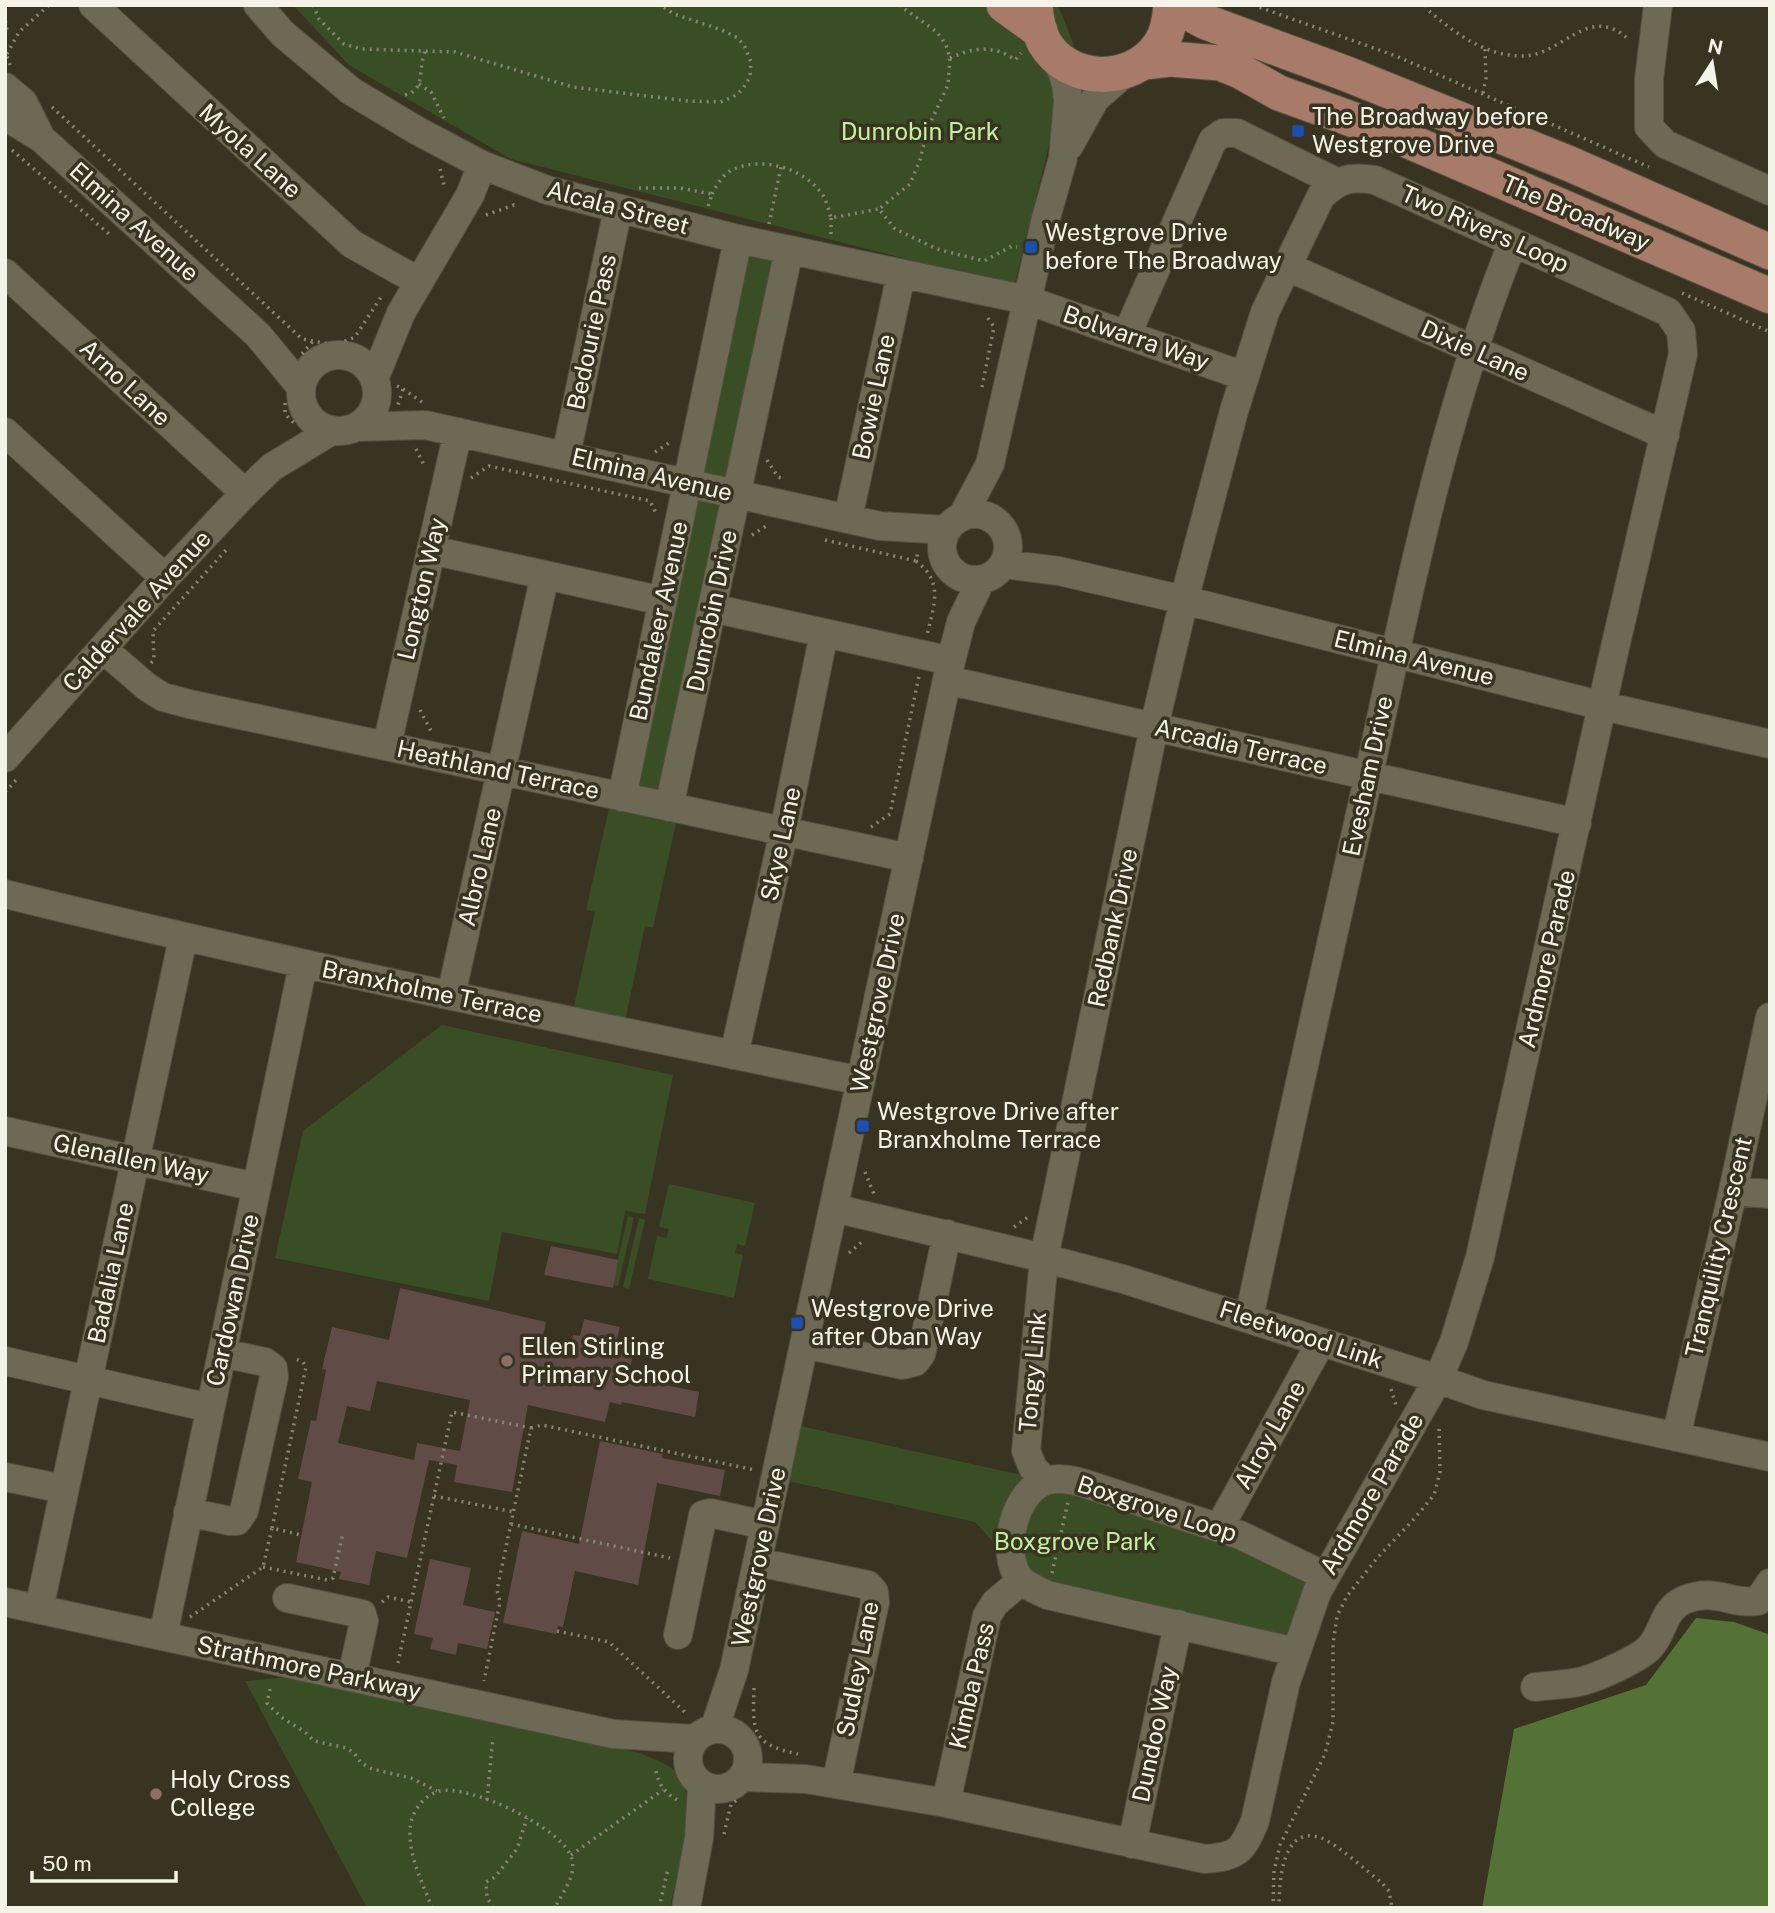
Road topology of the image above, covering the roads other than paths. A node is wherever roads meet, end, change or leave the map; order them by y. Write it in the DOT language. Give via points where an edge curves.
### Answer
graph roads {
  1 [pos="93,5"];
  2 [pos="258,5"];
  3 [pos="1003,5"];
  4 [pos="1171,5"];
  5 [pos="1184,5"];
  6 [pos="1654,6"];
  7 [pos="1035,33"];
  8 [pos="1136,66"];
  9 [pos="8,78"];
  10 [pos="5,116"];
  11 [pos="41,138"];
  12 [pos="1063,158"];
  13 [pos="482,165"];
  14 [pos="1336,182"];
  15 [pos="1770,191"];
  16 [pos="618,209"];
  17 [pos="738,239"];
  18 [pos="1513,242"];
  19 [pos="789,250"];
  20 [pos="1770,252"];
  21 [pos="1286,266"];
  22 [pos="5,273"];
  23 [pos="408,275"];
  24 [pos="901,275"];
  25 [pos="1770,296"];
  26 [pos="1027,300"];
  27 [pos="401,313"];
  28 [pos="1127,334"];
  29 [pos="258,335"];
  30 [pos="1474,351"];
  31 [pos="352,358"];
  32 [pos="320,360"];
  33 [pos="1244,376"];
  34 [pos="375,387"];
  35 [pos="312,416"];
  36 [pos="425,425"];
  37 [pos="5,432"];
  38 [pos="458,432"];
  39 [pos="1665,435"];
  40 [pos="566,455"];
  41 [pos="990,464"];
  42 [pos="688,483"];
  43 [pos="245,492"];
  44 [pos="737,494"];
  45 [pos="848,519"];
  46 [pos="994,520"];
  47 [pos="955,524"];
  48 [pos="880,526"];
  49 [pos="431,550"];
  50 [pos="1006,554"];
  51 [pos="960,570"];
  52 [pos="545,575"];
  53 [pos="165,578"];
  54 [pos="1184,600"];
  55 [pos="663,601"];
  56 [pos="712,608"];
  57 [pos="824,632"];
  58 [pos="103,649"];
  59 [pos="1395,652"];
  60 [pos="949,670"];
  61 [pos="1603,706"];
  62 [pos="1154,727"];
  63 [pos="1770,744"];
  64 [pos="387,746"];
  65 [pos="5,758"];
  66 [pos="501,771"];
  67 [pos="1368,775"];
  68 [pos="622,797"];
  69 [pos="669,807"];
  70 [pos="1577,823"];
  71 [pos="784,831"];
  72 [pos="909,858"];
  73 [pos="5,894"];
  74 [pos="183,938"];
  75 [pos="303,965"];
  76 [pos="451,995"];
  77 [pos="1770,1017"];
  78 [pos="734,1055"];
  79 [pos="1765,1062"];
  80 [pos="861,1081"];
  81 [pos="5,1131"];
  82 [pos="135,1161"];
  83 [pos="256,1187"];
  84 [pos="1733,1191"];
  85 [pos="1770,1194"];
  86 [pos="834,1209"];
  87 [pos="947,1234"];
  88 [pos="1044,1258"];
  89 [pos="1249,1318"];
  90 [pos="1321,1342"];
  91 [pos="804,1344"];
  92 [pos="222,1353"];
  93 [pos="5,1361"];
  94 [pos="1438,1379"];
  95 [pos="88,1380"];
  96 [pos="210,1408"];
  97 [pos="1676,1437"];
  98 [pos="1770,1458"];
  99 [pos="5,1477"];
  100 [pos="1045,1481"];
  101 [pos="64,1489"];
  102 [pos="188,1512"];
  103 [pos="765,1525"];
  104 [pos="1220,1528"];
  105 [pos="757,1562"];
  106 [pos="1325,1576"];
  107 [pos="1021,1581"];
  108 [pos="1770,1583"];
  109 [pos="287,1598"];
  110 [pos="5,1602"];
  111 [pos="38,1609"];
  112 [pos="1178,1623"];
  113 [pos="678,1635"];
  114 [pos="163,1636"];
  115 [pos="1296,1652"];
  116 [pos="352,1677"];
  117 [pos="1535,1687"];
  118 [pos="724,1763"];
  119 [pos="836,1784"];
  120 [pos="946,1803"];
  121 [pos="1132,1844"];
  122 [pos="686,1908"];
  1 -- 23 [label="street, Myola Lane" via="352,244"];
  2 -- 13 [label="street, Alcala Street" via="282,33 351,91"];
  3 -- 7 [label="main road"];
  4 -- 8 [label="main road" via="1169,26 1159,46"];
  5 -- 20 [label="main road, The Broadway" via="1206,23 1570,164"];
  6 -- 15 [label="street" via="1649,127 1665,145"];
  7 -- 8 [label="main road, The Broadway" via="1059,60 1079,71 1101,75"];
  7 -- 12 [label="street" via="1062,71 1066,85"];
  8 -- 12 [label="street" via="1095,99"];
  8 -- 25 [label="main road, The Broadway" via="1175,59 1220,63 1279,93 1390,133"];
  9 -- 11 [label="street, Elmina Avenue"];
  10 -- 11 [label="street, Elmina Avenue"];
  11 -- 29 [label="street, Elmina Avenue"];
  12 -- 26 [label="street"];
  13 -- 16 [label="street, Alcala Street" via="547,190"];
  13 -- 23 [label="street" via="470,195"];
  14 -- 18 [label="street, Two Rivers Loop" via="1357,177 1375,180"];
  14 -- 21 [label="street" via="1321,195"];
  14 -- 28 [label="street" via="1237,133 1223,133 1213,140"];
  16 -- 17 [label="street, Alcala Street"];
  16 -- 40 [label="street, Bedourie Pass"];
  17 -- 19 [label="street, Alcala Street"];
  17 -- 42 [label="street, Bundaleer Avenue"];
  18 -- 30 [label="street, Evesham Drive"];
  18 -- 39 [label="street, Two Rivers Loop" via="1668,312 1681,331 1684,354"];
  19 -- 24 [label="street, Alcala Street"];
  19 -- 44 [label="street, Dunrobin Drive"];
  21 -- 30 [label="street, Dixie Lane"];
  21 -- 33 [label="street"];
  22 -- 43 [label="street, Arno Lane"];
  23 -- 27 [label="street"];
  24 -- 26 [label="street, Alcala Street"];
  24 -- 45 [label="street, Bowie Lane"];
  26 -- 28 [label="street, Bolwarra Way"];
  26 -- 41 [label="street"];
  27 -- 31 [label="street"];
  27 -- 34 [label="street"];
  28 -- 33 [label="street, Bolwarra Way"];
  29 -- 32 [label="street, Elmina Avenue"];
  29 -- 35 [label="street, Elmina Avenue"];
  30 -- 39 [label="street, Dixie Lane"];
  30 -- 59 [label="street, Evesham Drive" via="1429,507"];
  31 -- 32 [label="street"];
  31 -- 34 [label="street" via="362,363"];
  32 -- 35 [label="street" via="305,376"];
  33 -- 54 [label="street"];
  34 -- 35 [label="street" via="370,414"];
  34 -- 36 [label="street, Elmina Avenue"];
  35 -- 36 [label="street, Elmina Avenue"];
  35 -- 43 [label="street, Caldervale Avenue" via="272,467"];
  36 -- 38 [label="street, Elmina Avenue"];
  37 -- 53 [label="street"];
  38 -- 40 [label="street, Elmina Avenue"];
  38 -- 49 [label="street, Longton Way"];
  39 -- 61 [label="street, Two Rivers Loop"];
  40 -- 42 [label="street, Elmina Avenue"];
  41 -- 46 [label="street"];
  41 -- 47 [label="street"];
  42 -- 44 [label="street, Elmina Avenue"];
  42 -- 55 [label="street, Bundaleer Avenue"];
  43 -- 53 [label="street, Caldervale Avenue"];
  44 -- 45 [label="street, Elmina Avenue"];
  44 -- 56 [label="street, Dunrobin Drive"];
  45 -- 48 [label="street, Elmina Avenue"];
  46 -- 47 [label="street" via="973,514"];
  46 -- 50 [label="street" via="1006,535"];
  47 -- 48 [label="street, Elmina Avenue"];
  47 -- 51 [label="street" via="943,540"];
  48 -- 51 [label="street, Elmina Avenue"];
  49 -- 52 [label="street"];
  49 -- 64 [label="street, Longton Way"];
  50 -- 51 [label="street" via="998,571"];
  50 -- 54 [label="street, Elmina Avenue"];
  51 -- 60 [label="street, Westgrove Drive" via="961,622"];
  52 -- 55 [label="street"];
  52 -- 66 [label="street, Albro Lane"];
  53 -- 58 [label="street, Caldervale Avenue"];
  54 -- 59 [label="street, Elmina Avenue"];
  54 -- 62 [label="street, Redbank Drive"];
  55 -- 68 [label="street, Bundaleer Avenue"];
  56 -- 57 [label="street"];
  56 -- 69 [label="street, Dunrobin Drive"];
  57 -- 60 [label="street" via="923,654"];
  57 -- 71 [label="street, Skye Lane"];
  58 -- 64 [label="street, Heathland Terrace" via="163,697"];
  58 -- 65 [label="street, Caldervale Avenue"];
  59 -- 61 [label="street, Elmina Avenue"];
  59 -- 67 [label="street, Evesham Drive"];
  60 -- 62 [label="street, Arcadia Terrace"];
  60 -- 72 [label="street, Westgrove Drive"];
  61 -- 63 [label="street, Elmina Avenue"];
  61 -- 70 [label="street, Ardmore Parade"];
  62 -- 67 [label="street, Arcadia Terrace"];
  62 -- 88 [label="street, Redbank Drive"];
  64 -- 66 [label="street, Heathland Terrace"];
  66 -- 68 [label="street, Heathland Terrace"];
  66 -- 76 [label="street, Albro Lane"];
  67 -- 70 [label="street, Arcadia Terrace"];
  67 -- 89 [label="street, Evesham Drive"];
  68 -- 69 [label="street, Heathland Terrace"];
  69 -- 71 [label="street, Heathland Terrace"];
  70 -- 94 [label="street, Ardmore Parade" via="1480,1256"];
  71 -- 72 [label="street, Heathland Terrace"];
  71 -- 78 [label="street, Skye Lane"];
  72 -- 80 [label="street, Westgrove Drive"];
  73 -- 74 [label="street, Branxholme Terrace"];
  74 -- 75 [label="street, Branxholme Terrace"];
  74 -- 82 [label="street, Badalia Lane"];
  75 -- 76 [label="street, Branxholme Terrace"];
  75 -- 83 [label="street, Cardowan Drive"];
  76 -- 78 [label="street, Branxholme Terrace"];
  77 -- 79 [label="street, Tranquility Crescent"];
  78 -- 80 [label="street, Branxholme Terrace"];
  79 -- 84 [label="street, Tranquility Crescent"];
  80 -- 86 [label="street, Westgrove Drive"];
  81 -- 82 [label="street, Glenallen Way"];
  82 -- 83 [label="street, Glenallen Way"];
  82 -- 95 [label="street, Badalia Lane"];
  83 -- 92 [label="street, Cardowan Drive"];
  84 -- 85 [label="street"];
  84 -- 97 [label="street, Tranquility Crescent"];
  86 -- 87 [label="street, Fleetwood Link"];
  86 -- 91 [label="street, Westgrove Drive"];
  87 -- 88 [label="street, Fleetwood Link"];
  87 -- 91 [label="street" via="924,1342 915,1362 903,1365"];
  88 -- 89 [label="street, Fleetwood Link"];
  88 -- 100 [label="street, Tongy Link" via="1026,1451"];
  89 -- 90 [label="street, Fleetwood Link"];
  90 -- 94 [label="street, Fleetwood Link"];
  90 -- 104 [label="street, Alroy Lane"];
  91 -- 103 [label="street, Westgrove Drive"];
  92 -- 96 [label="street, Cardowan Drive"];
  92 -- 102 [label="street" via="265,1362 273,1368 274,1377 241,1516 230,1521"];
  93 -- 95 [label="street"];
  94 -- 97 [label="street, Fleetwood Link" via="1483,1395"];
  94 -- 106 [label="street, Ardmore Parade"];
  95 -- 96 [label="street"];
  95 -- 101 [label="street, Badalia Lane"];
  96 -- 102 [label="street, Cardowan Drive"];
  97 -- 98 [label="street, Fleetwood Link"];
  99 -- 101 [label="street"];
  100 -- 104 [label="street, Boxgrove Loop" via="1073,1480"];
  100 -- 107 [label="street, Boxgrove Loop" via="1019,1503 1010,1542 1011,1565"];
  101 -- 111 [label="street, Badalia Lane"];
  102 -- 114 [label="street, Cardowan Drive"];
  103 -- 105 [label="street, Westgrove Drive"];
  103 -- 113 [label="street" via="703,1515"];
  104 -- 106 [label="street, Boxgrove Loop"];
  105 -- 118 [label="street, Westgrove Drive" via="744,1675"];
  105 -- 119 [label="street, Sudley Lane" via="868,1585 874,1592"];
  106 -- 115 [label="street, Ardmore Parade"];
  107 -- 112 [label="street" via="1046,1595"];
  107 -- 120 [label="street, Kimba Pass" via="987,1616"];
  108 -- 117 [label="street" via="1758,1601 1722,1595 1682,1601 1669,1612 1643,1655 1583,1681"];
  109 -- 116 [label="street" via="362,1614"];
  110 -- 111 [label="street, Strathmore Parkway"];
  111 -- 114 [label="street, Strathmore Parkway"];
  112 -- 115 [label="street"];
  112 -- 121 [label="street, Dundoo Way"];
  114 -- 116 [label="street, Strathmore Parkway"];
  115 -- 121 [label="street, Ardmore Parade" via="1246,1842 1229,1857 1205,1859"];
  116 -- 118 [label="street, Strathmore Parkway"];
  118 -- 119 [label="street, Ardmore Parade" via="804,1767"];
  118 -- 122 [label="street, Westgrove Drive" via="711,1841"];
  119 -- 120 [label="street, Ardmore Parade"];
  120 -- 121 [label="street, Ardmore Parade"];
}
